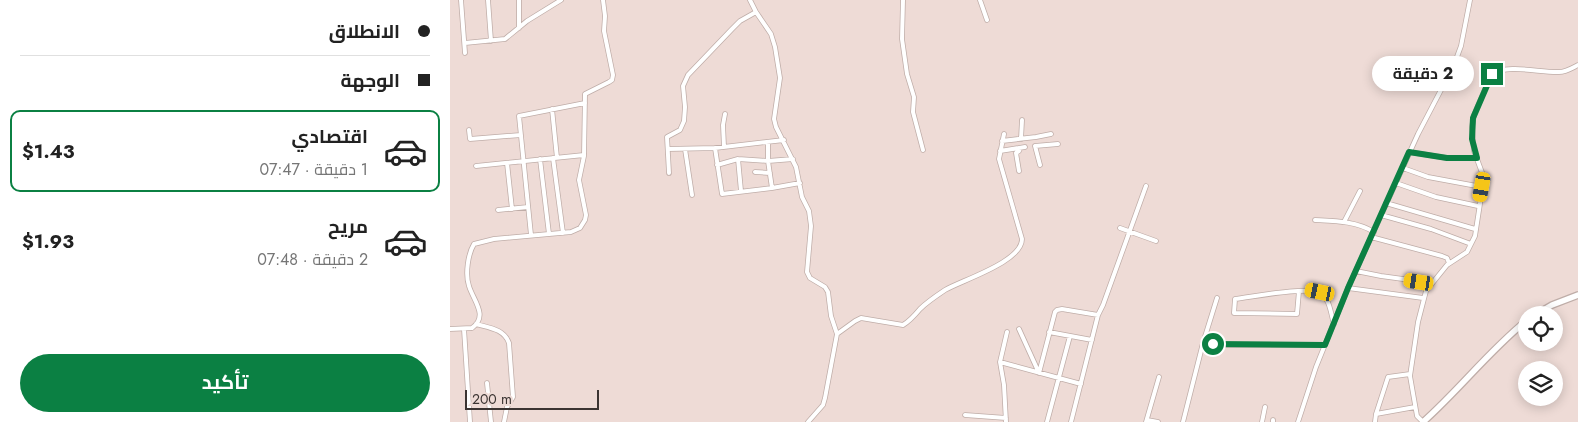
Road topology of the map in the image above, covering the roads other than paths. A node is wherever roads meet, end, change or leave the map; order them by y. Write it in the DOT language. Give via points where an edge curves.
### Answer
graph roads {
  1 [pos="461,0"];
  2 [pos="488,0"];
  3 [pos="519,0"];
  4 [pos="561,0"];
  5 [pos="603,0"];
  6 [pos="750,0"];
  7 [pos="903,0"];
  8 [pos="980,0"];
  9 [pos="1470,0"];
  10 [pos="756,12"];
  11 [pos="987,20"];
  12 [pos="519,28"];
  13 [pos="491,41"];
  14 [pos="465,43"];
  15 [pos="465,53"];
  16 [pos="1578,65"];
  17 [pos="585,103"];
  18 [pos="552,110"];
  19 [pos="726,114"];
  20 [pos="1022,120"];
  21 [pos="469,130"];
  22 [pos="521,134"];
  23 [pos="1004,134"];
  24 [pos="1051,134"];
  25 [pos="1021,139"];
  26 [pos="784,140"];
  27 [pos="1002,141"];
  28 [pos="768,142"];
  29 [pos="1058,144"];
  30 [pos="724,147"];
  31 [pos="1025,147"];
  32 [pos="715,148"];
  33 [pos="1019,148"];
  34 [pos="668,149"];
  35 [pos="685,149"];
  36 [pos="923,150"];
  37 [pos="1000,151"];
  38 [pos="1036,151"];
  39 [pos="1029,152"];
  40 [pos="1409,152"];
  41 [pos="584,155"];
  42 [pos="555,158"];
  43 [pos="1477,158"];
  44 [pos="738,159"];
  45 [pos="793,159"];
  46 [pos="540,160"];
  47 [pos="524,161"];
  48 [pos="768,161"];
  49 [pos="506,163"];
  50 [pos="717,165"];
  51 [pos="1040,165"];
  52 [pos="476,166"];
  53 [pos="1402,168"];
  54 [pos="1019,171"];
  55 [pos="755,172"];
  56 [pos="669,173"];
  57 [pos="770,173"];
  58 [pos="800,183"];
  59 [pos="1396,183"];
  60 [pos="1146,186"];
  61 [pos="1482,187"];
  62 [pos="772,188"];
  63 [pos="741,191"];
  64 [pos="1360,191"];
  65 [pos="692,194"];
  66 [pos="1386,203"];
  67 [pos="1478,206"];
  68 [pos="528,207"];
  69 [pos="512,208"];
  70 [pos="498,210"];
  71 [pos="1381,215"];
  72 [pos="1315,220"];
  73 [pos="1344,222"];
  74 [pos="1120,228"];
  75 [pos="1476,228"];
  76 [pos="1129,232"];
  77 [pos="1374,232"];
  78 [pos="563,233"];
  79 [pos="549,234"];
  80 [pos="532,235"];
  81 [pos="1371,237"];
  82 [pos="1156,241"];
  83 [pos="1471,244"];
  84 [pos="1449,263"];
  85 [pos="1356,271"];
  86 [pos="1432,284"];
  87 [pos="1348,288"];
  88 [pos="1298,291"];
  89 [pos="1578,295"];
  90 [pos="1217,298"];
  91 [pos="1423,298"];
  92 [pos="1550,306"];
  93 [pos="1098,316"];
  94 [pos="476,324"];
  95 [pos="1334,324"];
  96 [pos="1518,328"];
  97 [pos="450,329"];
  98 [pos="464,329"];
  99 [pos="1020,329"];
  100 [pos="1006,332"];
  101 [pos="1049,332"];
  102 [pos="837,334"];
  103 [pos="1070,336"];
  104 [pos="1092,340"];
  105 [pos="1203,343"];
  106 [pos="1325,345"];
  107 [pos="1000,362"];
  108 [pos="1039,373"];
  109 [pos="1410,374"];
  110 [pos="1159,377"];
  111 [pos="1060,378"];
  112 [pos="487,383"];
  113 [pos="1081,384"];
  114 [pos="1265,407"];
  115 [pos="1415,407"];
  116 [pos="1376,414"];
  117 [pos="965,415"];
  118 [pos="1006,420"];
  119 [pos="1146,421"];
  120 [pos="470,422"];
  121 [pos="491,422"];
  122 [pos="504,422"];
  123 [pos="808,422"];
  124 [pos="1047,422"];
  125 [pos="1071,422"];
  126 [pos="1158,422"];
  127 [pos="1183,422"];
  128 [pos="1262,422"];
  129 [pos="1298,422"];
  130 [pos="1375,422"];
  131 [pos="1423,422"];
  1 -- 14 [label="street"];
  2 -- 13 [label="street"];
  3 -- 12 [label="street"];
  4 -- 12 [label="street"];
  5 -- 17 [label="street" via="604,31 613,77 585,94"];
  6 -- 10 [label="street"];
  7 -- 36 [label="street" via="902,39 914,97 913,112"];
  8 -- 11 [label="street"];
  9 -- 40 [label="street" via="1458,54"];
  10 -- 26 [label="street" via="771,34 775,47 780,78 774,119"];
  10 -- 34 [label="street" via="736,25 688,75 684,83 684,120 680,130 667,137"];
  12 -- 13 [label="street" via="505,39"];
  13 -- 14 [label="street"];
  14 -- 15 [label="street"];
  16 -- 43 [label="street" via="1560,72 1515,70 1492,74 1473,118 1472,139"];
  17 -- 18 [label="street"];
  17 -- 41 [label="street"];
  18 -- 22 [label="street" via="519,116"];
  18 -- 42 [label="street"];
  19 -- 30 [label="street"];
  20 -- 25 [label="street"];
  21 -- 22 [label="street" via="470,139"];
  22 -- 47 [label="street"];
  23 -- 27 [label="street"];
  24 -- 25 [label="street"];
  25 -- 27 [label="street"];
  26 -- 28 [label="street"];
  26 -- 45 [label="street"];
  27 -- 37 [label="street"];
  28 -- 30 [label="street"];
  28 -- 48 [label="street"];
  29 -- 38 [label="street" via="1035,146"];
  30 -- 32 [label="street"];
  31 -- 33 [label="street"];
  32 -- 35 [label="street"];
  32 -- 50 [label="street"];
  33 -- 37 [label="street"];
  33 -- 54 [label="street" via="1016,153"];
  34 -- 35 [label="street"];
  34 -- 56 [label="street"];
  35 -- 65 [label="street"];
  37 -- 102 [label="street" via="1001,170 1022,239 1019,249 988,270 945,290 903,325 861,318"];
  38 -- 39 [label="street"];
  38 -- 51 [label="street"];
  40 -- 43 [label="street" via="1447,158"];
  40 -- 53 [label="street"];
  41 -- 42 [label="street"];
  41 -- 78 [label="street" via="579,180 585,220 576,230"];
  42 -- 46 [label="street"];
  42 -- 78 [label="street"];
  43 -- 61 [label="street" via="1483,176"];
  44 -- 48 [label="street"];
  44 -- 50 [label="street"];
  44 -- 63 [label="street"];
  45 -- 48 [label="street"];
  45 -- 58 [label="street"];
  46 -- 47 [label="street"];
  46 -- 79 [label="street"];
  47 -- 49 [label="street"];
  47 -- 68 [label="street"];
  48 -- 57 [label="street"];
  49 -- 52 [label="street"];
  49 -- 69 [label="street"];
  50 -- 63 [label="street" via="722,194"];
  53 -- 59 [label="street"];
  53 -- 61 [label="street" via="1428,177"];
  55 -- 57 [label="street"];
  57 -- 62 [label="street"];
  58 -- 62 [label="street"];
  58 -- 102 [label="street" via="810,217 807,272 828,292"];
  59 -- 66 [label="street"];
  59 -- 67 [label="street" via="1436,197"];
  60 -- 76 [label="street"];
  61 -- 67 [label="street"];
  62 -- 63 [label="street"];
  64 -- 73 [label="street"];
  66 -- 71 [label="street"];
  66 -- 75 [label="street"];
  67 -- 75 [label="street"];
  68 -- 69 [label="street"];
  68 -- 80 [label="street"];
  69 -- 70 [label="street"];
  71 -- 77 [label="street"];
  71 -- 83 [label="street"];
  72 -- 73 [label="street"];
  73 -- 77 [label="street" via="1364,226"];
  74 -- 76 [label="street"];
  75 -- 83 [label="street"];
  76 -- 82 [label="street"];
  76 -- 93 [label="street"];
  77 -- 81 [label="street"];
  78 -- 79 [label="street"];
  79 -- 80 [label="street"];
  80 -- 94 [label="street" via="486,240 472,247 468,276 469,287 479,306"];
  81 -- 84 [label="street" via="1442,256"];
  81 -- 85 [label="street"];
  83 -- 84 [label="street" via="1464,255"];
  84 -- 86 [label="street"];
  85 -- 86 [label="street"];
  85 -- 87 [label="street"];
  86 -- 91 [label="street"];
  87 -- 91 [label="street"];
  87 -- 95 [label="street"];
  88 -- 88 [label="street" via="1235,298 1234,313 1298,314"];
  88 -- 95 [label="street" via="1320,292 1328,303"];
  89 -- 92 [label="main road"];
  90 -- 105 [label="street"];
  91 -- 109 [label="street"];
  93 -- 101 [label="street" via="1058,310"];
  93 -- 104 [label="street"];
  94 -- 98 [label="street"];
  94 -- 122 [label="street" via="501,331 509,343 512,397"];
  95 -- 106 [label="street"];
  96 -- 131 [label="main road"];
  97 -- 98 [label="street"];
  98 -- 120 [label="street"];
  99 -- 108 [label="street"];
  100 -- 107 [label="street"];
  101 -- 103 [label="street"];
  101 -- 108 [label="street"];
  102 -- 123 [label="street" via="826,398"];
  103 -- 104 [label="street"];
  103 -- 111 [label="street"];
  104 -- 113 [label="street"];
  105 -- 106 [label="street"];
  105 -- 127 [label="street"];
  106 -- 129 [label="street"];
  107 -- 108 [label="street"];
  107 -- 118 [label="street"];
  108 -- 111 [label="street"];
  109 -- 115 [label="street"];
  109 -- 116 [label="street" via="1388,377"];
  110 -- 119 [label="street"];
  111 -- 113 [label="street"];
  111 -- 124 [label="street"];
  112 -- 121 [label="street"];
  113 -- 125 [label="street"];
  114 -- 128 [label="street"];
  115 -- 116 [label="street"];
  115 -- 131 [label="street"];
  116 -- 130 [label="street"];
  117 -- 118 [label="street"];
  119 -- 126 [label="street"];
}
